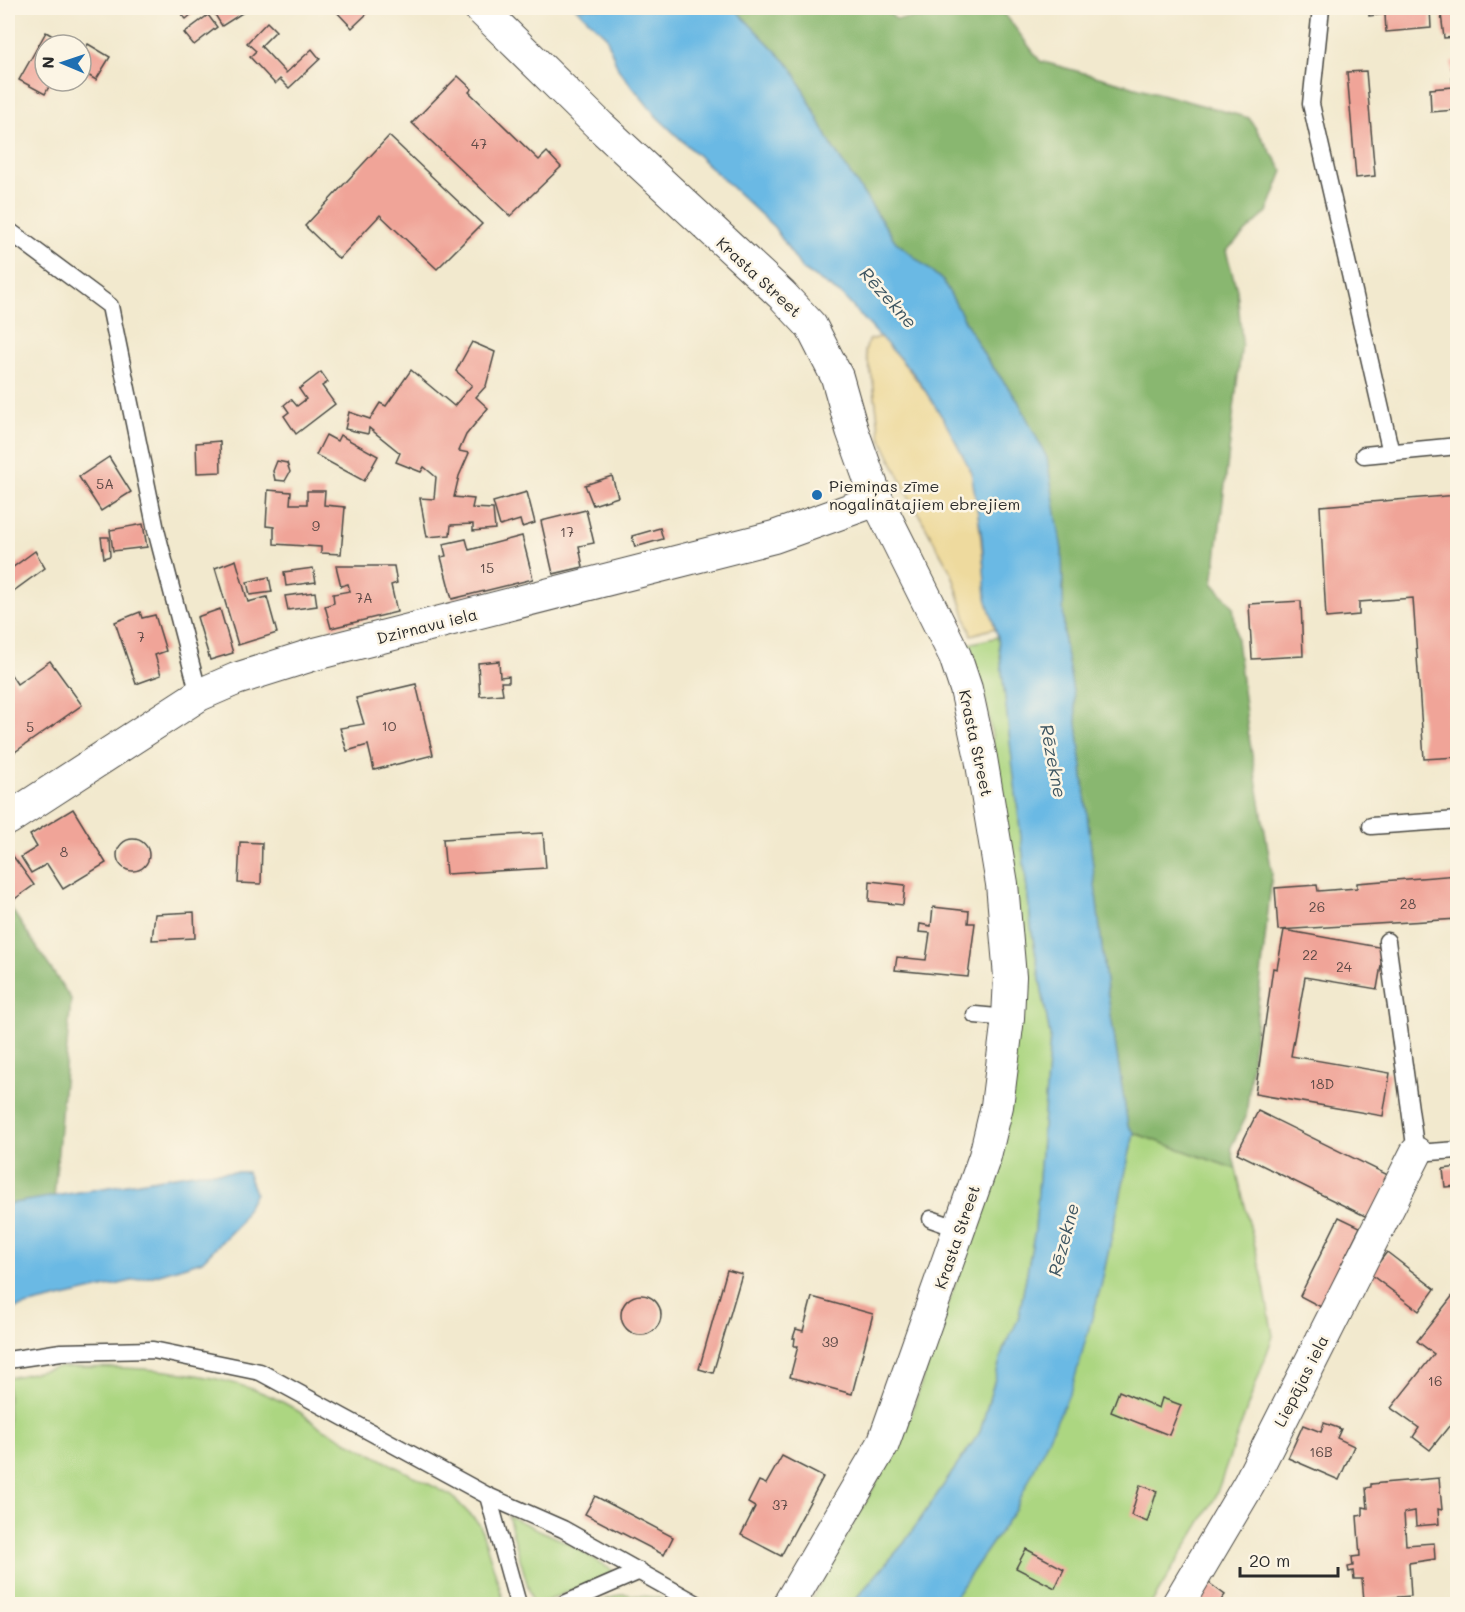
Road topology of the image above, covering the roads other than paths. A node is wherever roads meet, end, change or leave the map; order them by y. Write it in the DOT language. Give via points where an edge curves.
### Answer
graph roads {
  1 [pos="480,8"];
  2 [pos="1322,8"];
  3 [pos="8,230"];
  4 [pos="1458,446"];
  5 [pos="1391,453"];
  6 [pos="1364,455"];
  7 [pos="877,500"];
  8 [pos="199,695"];
  9 [pos="8,819"];
  10 [pos="1458,820"];
  11 [pos="1371,826"];
  12 [pos="1387,941"];
  13 [pos="975,1015"];
  14 [pos="1008,1018"];
  15 [pos="1458,1150"];
  16 [pos="1416,1153"];
  17 [pos="8,1360"];
  18 [pos="488,1496"];
  19 [pos="640,1571"];
  20 [pos="518,1605"];
  21 [pos="564,1605"];
  22 [pos="697,1605"];
  23 [pos="789,1605"];
  24 [pos="1178,1605"];
  1 -- 7 [label="street, Krasta Street" via="811,326 837,377"];
  2 -- 5 [label="lane" via="1311,104"];
  3 -- 8 [label="lane" via="110,306 156,530"];
  4 -- 5 [label="lane"];
  5 -- 6 [label="lane"];
  7 -- 8 [label="street, Dzirnavu iela" via="774,537 315,654"];
  7 -- 14 [label="street, Krasta Street" via="955,656 966,690 1002,884 1010,977"];
  8 -- 9 [label="street, Dzirnavu iela"];
  10 -- 11 [label="lane"];
  12 -- 16 [label="lane"];
  13 -- 14 [label="lane"];
  14 -- 23 [label="street, Krasta Street" via="997,1106 985,1156 945,1224 883,1444"];
  15 -- 16 [label="lane"];
  16 -- 24 [label="street, Liepājas iela" via="1249,1484"];
  17 -- 18 [label="lane" via="61,1352 153,1350 260,1372"];
  18 -- 19 [label="lane" via="563,1529"];
  18 -- 20 [label="lane"];
  19 -- 21 [label="lane"];
  19 -- 22 [label="lane"];
}
